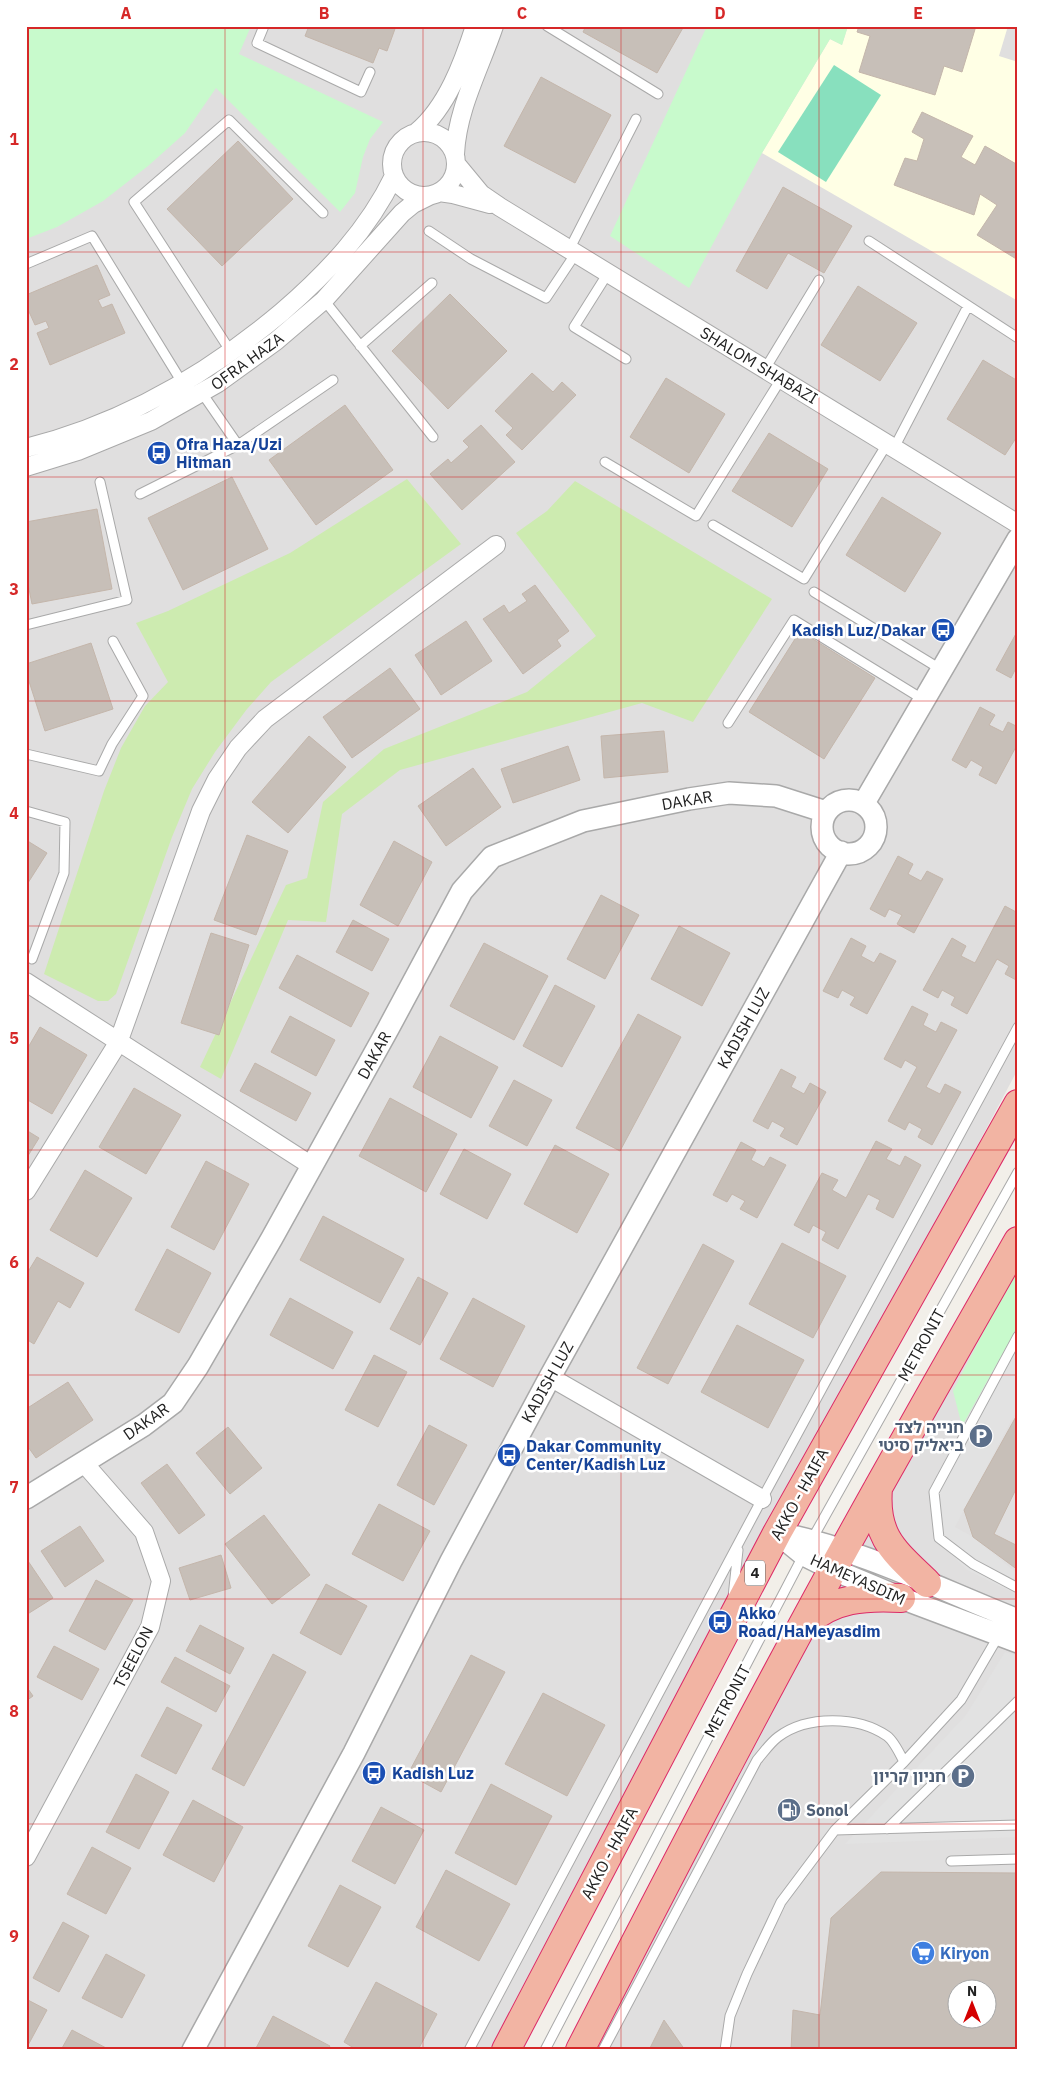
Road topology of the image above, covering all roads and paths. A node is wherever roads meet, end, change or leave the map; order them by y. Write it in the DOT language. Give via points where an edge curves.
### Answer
graph roads {
  1 [pos="264,26"];
  2 [pos="475,26"];
  3 [pos="494,26"];
  4 [pos="552,28"];
  5 [pos="370,72"];
  6 [pos="658,94"];
  7 [pos="636,119"];
  8 [pos="417,132"];
  9 [pos="456,159"];
  10 [pos="394,176"];
  11 [pos="434,194"];
  12 [pos="500,207"];
  13 [pos="323,213"];
  14 [pos="429,231"];
  15 [pos="869,241"];
  16 [pos="572,251"];
  17 [pos="26,264"];
  18 [pos="608,273"];
  19 [pos="819,280"];
  20 [pos="432,283"];
  21 [pos="324,300"];
  22 [pos="968,306"];
  23 [pos="1018,338"];
  24 [pos="360,346"];
  25 [pos="231,352"];
  26 [pos="626,359"];
  27 [pos="765,369"];
  28 [pos="781,379"];
  29 [pos="333,380"];
  30 [pos="183,384"];
  31 [pos="202,393"];
  32 [pos="433,437"];
  33 [pos="238,445"];
  34 [pos="891,446"];
  35 [pos="26,448"];
  36 [pos="605,462"];
  37 [pos="26,467"];
  38 [pos="100,482"];
  39 [pos="140,494"];
  40 [pos="1018,524"];
  41 [pos="713,525"];
  42 [pos="1018,539"];
  43 [pos="496,545"];
  44 [pos="814,592"];
  45 [pos="26,625"];
  46 [pos="113,642"];
  47 [pos="942,670"];
  48 [pos="924,700"];
  49 [pos="728,723"];
  50 [pos="26,754"];
  51 [pos="864,803"];
  52 [pos="26,811"];
  53 [pos="826,812"];
  54 [pos="840,852"];
  55 [pos="32,959"];
  56 [pos="26,982"];
  57 [pos="1018,1027"];
  58 [pos="118,1043"];
  59 [pos="1018,1104"];
  60 [pos="312,1166"];
  61 [pos="1018,1172"];
  62 [pos="26,1191"];
  63 [pos="1018,1241"];
  64 [pos="1018,1336"];
  65 [pos="550,1377"];
  66 [pos="83,1462"];
  67 [pos="878,1487"];
  68 [pos="26,1498"];
  69 [pos="762,1499"];
  70 [pos="777,1533"];
  71 [pos="738,1545"];
  72 [pos="808,1547"];
  73 [pos="839,1560"];
  74 [pos="927,1583"];
  75 [pos="1018,1588"];
  76 [pos="901,1598"];
  77 [pos="731,1621"];
  78 [pos="803,1626"];
  79 [pos="1008,1627"];
  80 [pos="1018,1701"];
  81 [pos="904,1762"];
  82 [pos="1018,1825"];
  83 [pos="886,1829"];
  84 [pos="835,1830"];
  85 [pos="26,1858"];
  86 [pos="1018,1858"];
  87 [pos="951,1861"];
  88 [pos="677,1877"];
  89 [pos="681,1904"];
  90 [pos="193,2050"];
  91 [pos="469,2050"];
  92 [pos="506,2050"];
  93 [pos="545,2050"];
  94 [pos="580,2050"];
  95 [pos="604,2050"];
  96 [pos="725,2050"];
  1 -- 5 [label="lane" via="257,43 361,92"];
  2 -- 8 [label="street" via="447,94"];
  3 -- 9 [label="street" via="462,110 456,132"];
  4 -- 6 [label="lane"];
  7 -- 16 [label="lane"];
  8 -- 9 [label="street" via="441,136 450,144"];
  8 -- 10 [label="street" via="403,139 397,147 393,156"];
  9 -- 11 [label="street" via="451,180"];
  9 -- 12 [label="street, SHALOM SHABAZI" via="481,194"];
  10 -- 11 [label="street" via="407,191 418,195"];
  10 -- 25 [label="street, OFRA HAZA" via="372,217 323,275"];
  11 -- 12 [label="street, SHALOM SHABAZI" via="453,194"];
  11 -- 21 [label="street, OFRA HAZA" via="402,213"];
  12 -- 16 [label="street, SHALOM SHABAZI"];
  13 -- 25 [label="lane" via="229,120 134,202"];
  14 -- 16 [label="lane" via="471,259 546,298"];
  15 -- 22 [label="lane"];
  16 -- 18 [label="street, SHALOM SHABAZI"];
  17 -- 30 [label="lane" via="92,236"];
  18 -- 26 [label="lane" via="574,326"];
  18 -- 27 [label="street, SHALOM SHABAZI"];
  19 -- 27 [label="lane"];
  20 -- 24 [label="lane"];
  21 -- 24 [label="lane"];
  21 -- 31 [label="street, OFRA HAZA" via="276,341"];
  22 -- 23 [label="lane"];
  22 -- 34 [label="lane"];
  24 -- 32 [label="lane"];
  25 -- 30 [label="street, OFRA HAZA"];
  27 -- 28 [label="street, SHALOM SHABAZI"];
  28 -- 34 [label="street, SHALOM SHABAZI"];
  28 -- 36 [label="lane" via="696,516"];
  29 -- 33 [label="lane"];
  30 -- 35 [label="street, OFRA HAZA" via="106,422"];
  31 -- 33 [label="lane"];
  31 -- 37 [label="street, OFRA HAZA" via="152,421 78,451"];
  33 -- 39 [label="lane"];
  34 -- 40 [label="street, SHALOM SHABAZI"];
  34 -- 41 [label="lane" via="804,579"];
  38 -- 45 [label="lane" via="127,600"];
  42 -- 47 [label="street"];
  43 -- 58 [label="street" via="265,719 238,748 201,811"];
  44 -- 47 [label="lane"];
  46 -- 50 [label="lane" via="143,696 99,771"];
  47 -- 48 [label="street"];
  48 -- 49 [label="lane" via="794,620"];
  48 -- 51 [label="street"];
  51 -- 53 [label="street" via="848,799"];
  51 -- 54 [label="street" via="875,817 876,834 866,849 849,854"];
  52 -- 55 [label="lane" via="65,822 64,873"];
  53 -- 54 [label="street" via="824,836 833,849"];
  53 -- 60 [label="street, DAKAR" via="776,796 730,793 582,821 492,857 462,892"];
  54 -- 65 [label="street, KADISH LUZ"];
  56 -- 58 [label="street"];
  57 -- 69 [label="lane"];
  58 -- 60 [label="street"];
  58 -- 62 [label="street"];
  59 -- 70 [label="highway, AKKO - HAIFA / 4"];
  60 -- 66 [label="street, DAKAR" via="198,1366 173,1403"];
  61 -- 72 [label="lane, METRONIT"];
  63 -- 67 [label="highway"];
  64 -- 75 [label="lane" via="934,1492 939,1538 973,1564"];
  65 -- 69 [label="street"];
  65 -- 90 [label="street, KADISH LUZ" via="350,1761"];
  66 -- 68 [label="street, DAKAR"];
  66 -- 85 [label="street, TSEELON" via="144,1532 161,1581 150,1627"];
  67 -- 73 [label="highway"];
  67 -- 74 [label="highway" via="876,1508 881,1530 904,1561"];
  69 -- 71 [label="lane"];
  70 -- 72 [label="street, HAMEYASDIM"];
  70 -- 77 [label="highway, AKKO - HAIFA / 4"];
  71 -- 77 [label="lane"];
  71 -- 91 [label="lane"];
  72 -- 73 [label="street, HAMEYASDIM"];
  72 -- 93 [label="lane, METRONIT"];
  73 -- 74 [label="street, HAMEYASDIM"];
  73 -- 76 [label="street, HAMEYASDIM"];
  73 -- 78 [label="highway"];
  74 -- 79 [label="street, HAMEYASDIM"];
  76 -- 78 [label="highway" via="838,1602"];
  76 -- 79 [label="street, HAMEYASDIM"];
  77 -- 92 [label="highway, AKKO - HAIFA / 4"];
  78 -- 88 [label="highway"];
  79 -- 81 [label="lane" via="961,1700"];
  80 -- 83 [label="lane"];
  81 -- 84 [label="lane"];
  81 -- 89 [label="lane" via="889,1737 860,1724 816,1722 778,1736 757,1760"];
  82 -- 83 [label="lane"];
  83 -- 84 [label="lane"];
  84 -- 96 [label="lane" via="781,1902 730,2016"];
  86 -- 87 [label="lane"];
  88 -- 89 [label="lane"];
  88 -- 94 [label="highway"];
  89 -- 95 [label="lane"];
}
